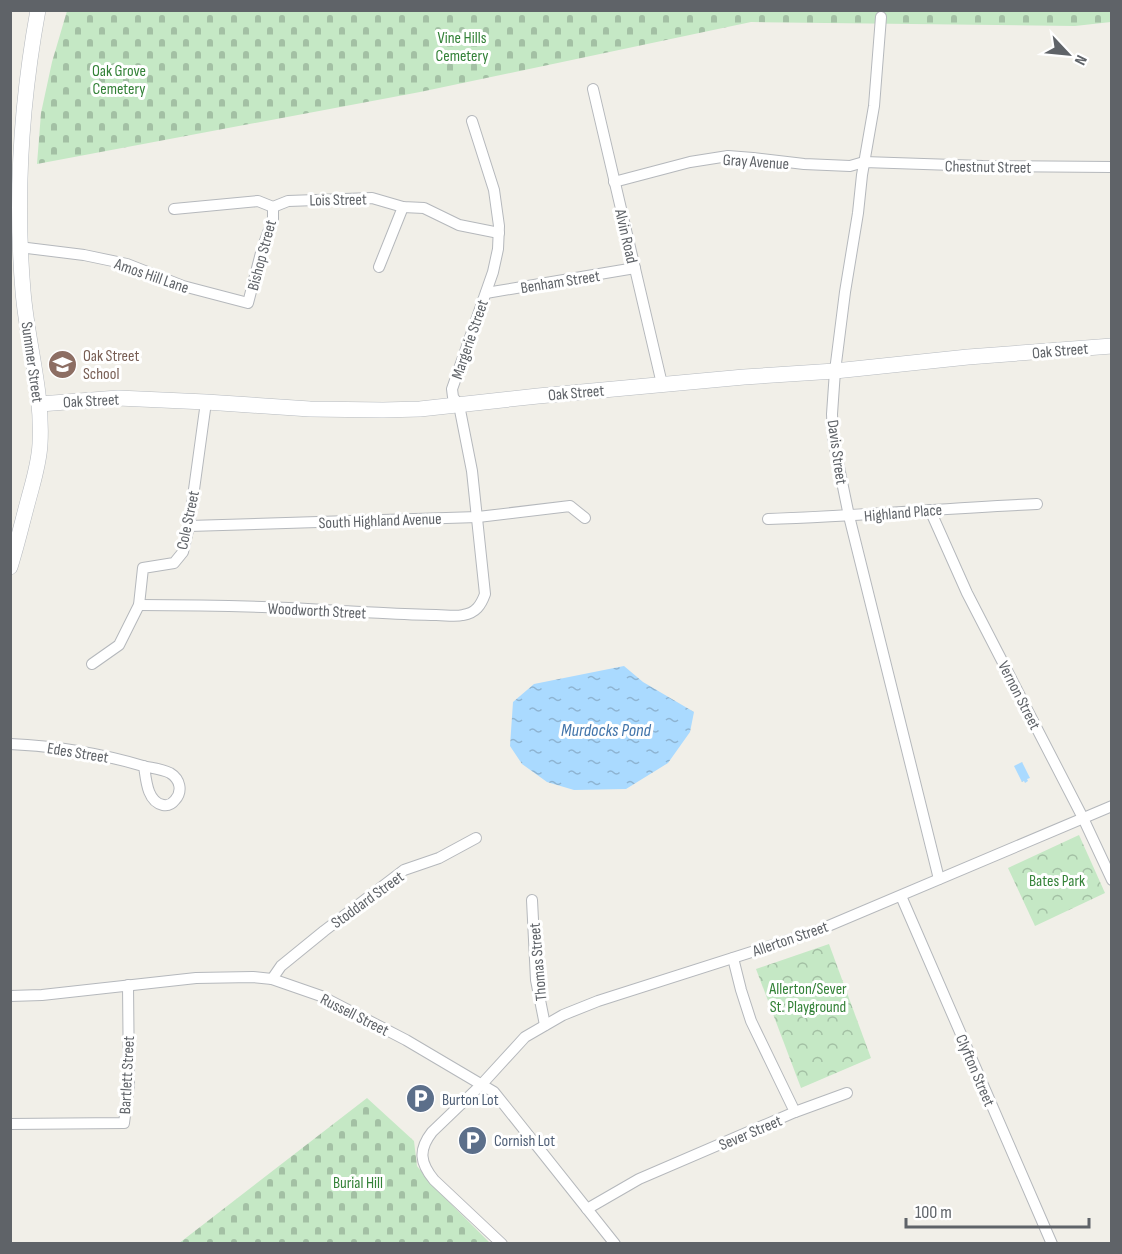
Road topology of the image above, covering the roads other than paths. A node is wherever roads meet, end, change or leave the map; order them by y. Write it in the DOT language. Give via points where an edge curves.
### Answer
graph roads {
  1 [pos="38,10"];
  2 [pos="881,17"];
  3 [pos="593,88"];
  4 [pos="472,121"];
  5 [pos="10,157"];
  6 [pos="864,162"];
  7 [pos="1112,167"];
  8 [pos="20,177"];
  9 [pos="614,182"];
  10 [pos="273,207"];
  11 [pos="403,207"];
  12 [pos="174,209"];
  13 [pos="499,233"];
  14 [pos="20,247"];
  15 [pos="379,267"];
  16 [pos="635,268"];
  17 [pos="486,293"];
  18 [pos="248,303"];
  19 [pos="1112,346"];
  20 [pos="835,371"];
  21 [pos="662,384"];
  22 [pos="206,402"];
  23 [pos="40,404"];
  24 [pos="459,405"];
  25 [pos="1037,504"];
  26 [pos="930,510"];
  27 [pos="849,516"];
  28 [pos="478,517"];
  29 [pos="585,518"];
  30 [pos="768,519"];
  31 [pos="189,526"];
  32 [pos="10,567"];
  33 [pos="485,594"];
  34 [pos="139,605"];
  35 [pos="92,664"];
  36 [pos="10,744"];
  37 [pos="144,766"];
  38 [pos="1112,806"];
  39 [pos="1083,818"];
  40 [pos="476,838"];
  41 [pos="939,879"];
  42 [pos="1112,880"];
  43 [pos="901,896"];
  44 [pos="532,900"];
  45 [pos="733,957"];
  46 [pos="272,979"];
  47 [pos="128,986"];
  48 [pos="10,996"];
  49 [pos="544,1025"];
  50 [pos="482,1084"];
  51 [pos="847,1093"];
  52 [pos="795,1112"];
  53 [pos="10,1124"];
  54 [pos="587,1209"];
  55 [pos="502,1244"];
  56 [pos="615,1244"];
  57 [pos="1052,1244"];
  1 -- 8 [label="main road, Summer Street" via="26,89"];
  2 -- 6 [label="street, Davis Street" via="874,106"];
  3 -- 9 [label="street, Alvin Road"];
  4 -- 13 [label="street, Margerie Street" via="494,190"];
  5 -- 8 [label="main road"];
  6 -- 7 [label="street, Chestnut Street"];
  6 -- 9 [label="street, Gray Avenue" via="838,166 728,156"];
  6 -- 20 [label="street, Davis Street"];
  8 -- 14 [label="main road, Summer Street"];
  9 -- 16 [label="street, Alvin Road"];
  10 -- 11 [label="street, Lois Street" via="288,201 372,198"];
  10 -- 12 [label="street, Lois Street" via="258,201"];
  10 -- 18 [label="street, Bishop Street" via="273,219"];
  11 -- 13 [label="street, Lois Street" via="424,208 459,225"];
  11 -- 15 [label="street"];
  13 -- 17 [label="street, Margerie Street" via="497,260"];
  14 -- 18 [label="street, Amos Hill Lane" via="127,264 183,286"];
  14 -- 23 [label="main road, Summer Street" via="24,305"];
  16 -- 17 [label="street, Benham Street"];
  16 -- 21 [label="street, Alvin Road"];
  17 -- 24 [label="street, Margerie Street" via="452,389"];
  19 -- 20 [label="main road, Oak Street"];
  20 -- 21 [label="main road, Oak Street"];
  20 -- 27 [label="street, Davis Street" via="833,438"];
  21 -- 24 [label="main road, Oak Street"];
  22 -- 23 [label="main road, Oak Street" via="118,398"];
  22 -- 24 [label="main road, Oak Street" via="347,410"];
  22 -- 31 [label="street, Cole Street"];
  23 -- 32 [label="main road, Summer Street" via="39,460"];
  24 -- 28 [label="street, Margerie Street"];
  25 -- 26 [label="street, Highland Place"];
  26 -- 27 [label="street, Highland Place"];
  26 -- 39 [label="street, Vernon Street" via="967,593"];
  27 -- 30 [label="street, Highland Place"];
  27 -- 41 [label="street, Davis Street"];
  28 -- 29 [label="street, South Highland Avenue" via="570,506"];
  28 -- 31 [label="street, South Highland Avenue"];
  28 -- 33 [label="street, Margerie Street"];
  31 -- 34 [label="street, Cole Street" via="183,552 174,563 143,568"];
  33 -- 34 [label="street, Woodworth Street" via="477,609 462,616"];
  34 -- 35 [label="street, Cole Street" via="119,645"];
  36 -- 37 [label="street, Edes Street" via="79,750"];
  38 -- 39 [label="street, Allerton Street"];
  39 -- 41 [label="street, Allerton Street"];
  39 -- 42 [label="street, Vernon Street"];
  40 -- 46 [label="street, Stoddard Street" via="439,858 404,870 281,966"];
  41 -- 43 [label="street, Allerton Street"];
  43 -- 45 [label="street, Allerton Street" via="814,932"];
  43 -- 57 [label="street, Clyfton Street"];
  44 -- 49 [label="street, Thomas Street" via="536,980"];
  45 -- 49 [label="street, Allerton Street" via="598,1000"];
  45 -- 52 [label="street, Sever Street" via="751,1021"];
  46 -- 47 [label="street, Russell Street" via="196,978"];
  46 -- 50 [label="street, Russell Street" via="321,996"];
  47 -- 48 [label="street, Russell Street"];
  47 -- 53 [label="street, Bartlett Street" via="129,1084 124,1124"];
  49 -- 50 [label="street, Allerton Street" via="525,1037"];
  50 -- 54 [label="street, Russell Street" via="497,1095"];
  50 -- 55 [label="street, Allerton Street" via="427,1139 422,1160 434,1180"];
  51 -- 52 [label="street"];
  52 -- 54 [label="street, Sever Street" via="639,1179"];
  54 -- 56 [label="street, Russell Street"];
}
